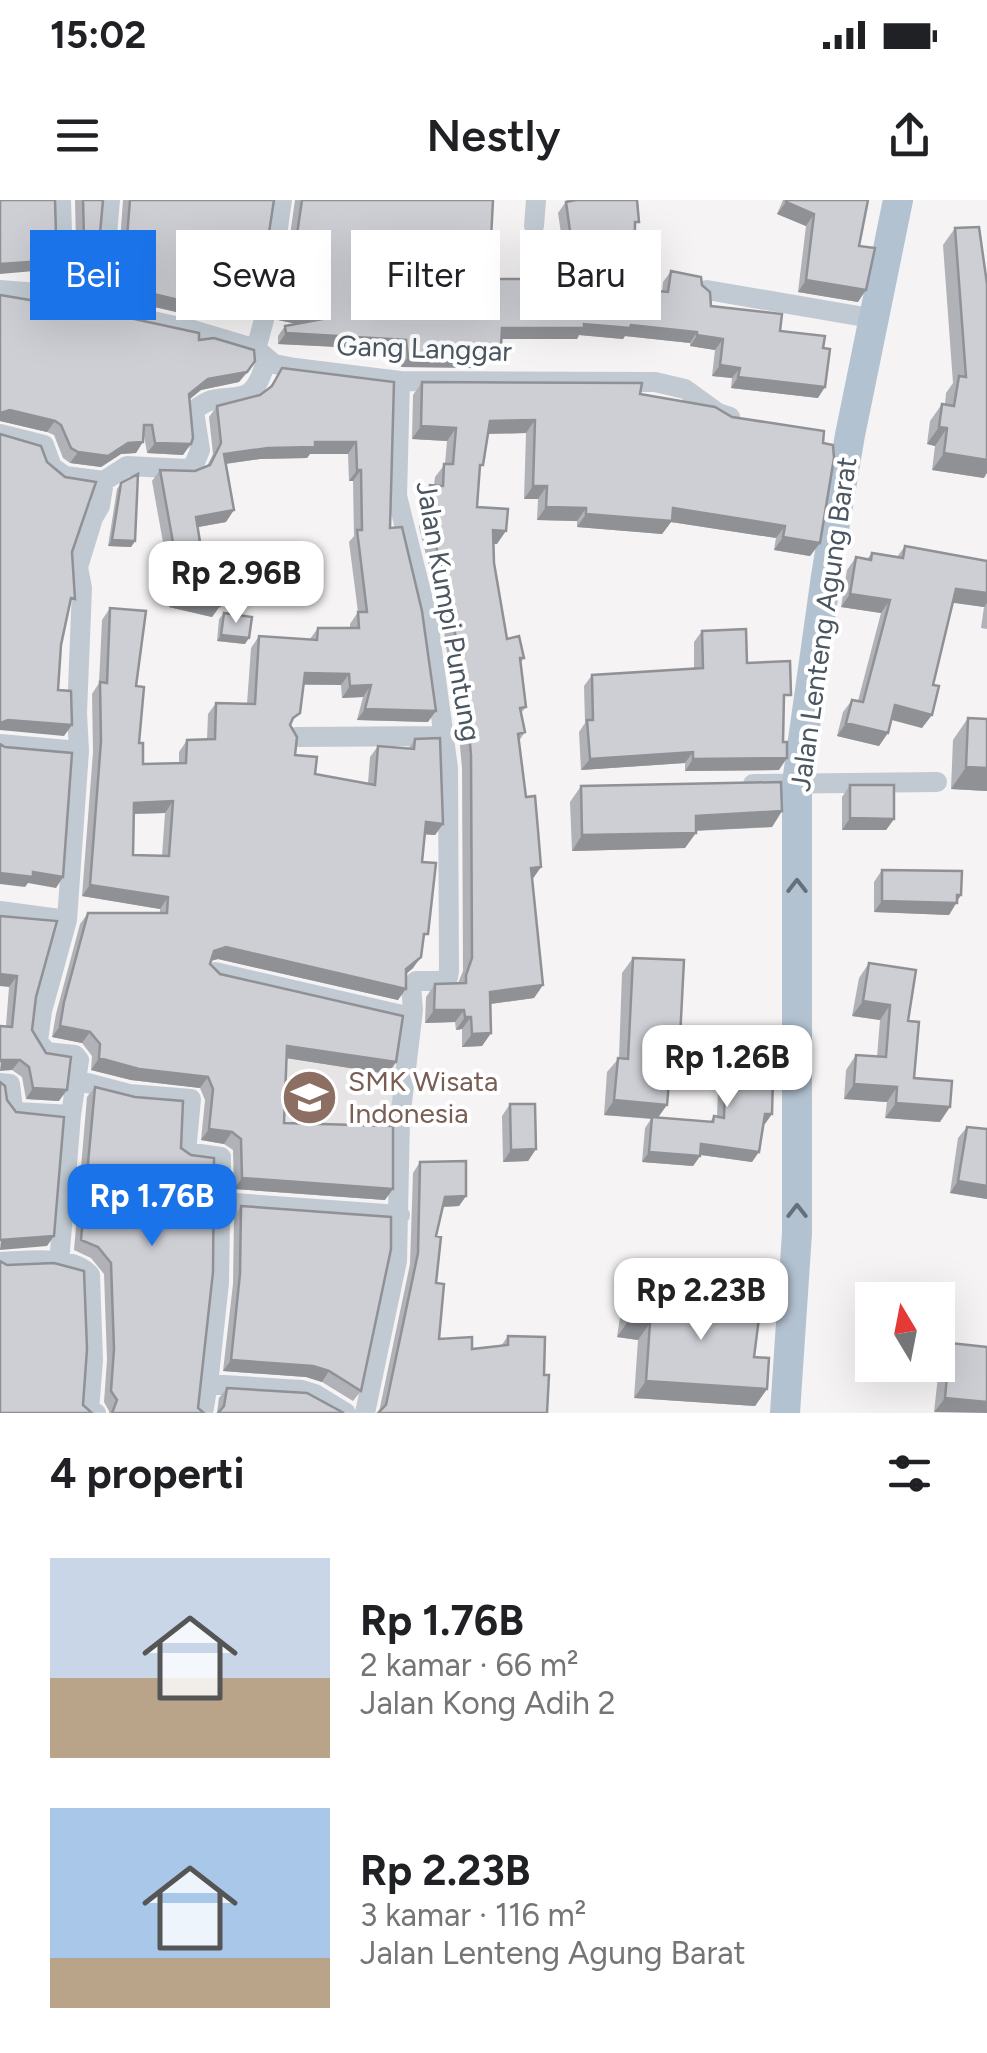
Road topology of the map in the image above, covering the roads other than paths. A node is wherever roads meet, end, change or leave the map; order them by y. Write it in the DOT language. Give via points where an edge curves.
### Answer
graph roads {
  1 [pos="60,200"];
  2 [pos="110,200"];
  3 [pos="282,200"];
  4 [pos="536,200"];
  5 [pos="898,200"];
  6 [pos="534,226"];
  7 [pos="61,230"];
  8 [pos="107,230"];
  9 [pos="0,290"];
  10 [pos="707,290"];
  11 [pos="30,292"];
  12 [pos="876,319"];
  13 [pos="144,320"];
  14 [pos="261,355"];
  15 [pos="400,381"];
  16 [pos="759,422"];
  17 [pos="0,434"];
  18 [pos="104,481"];
  19 [pos="445,736"];
  20 [pos="296,737"];
  21 [pos="0,744"];
  22 [pos="79,751"];
  23 [pos="936,782"];
  24 [pos="797,783"];
  25 [pos="726,784"];
  26 [pos="0,911"];
  27 [pos="68,920"];
  28 [pos="215,972"];
  29 [pos="412,1017"];
  30 [pos="76,1080"];
  31 [pos="0,1083"];
  32 [pos="70,1115"];
  33 [pos="220,1202"];
  34 [pos="400,1215"];
  35 [pos="0,1262"];
  36 [pos="59,1263"];
  37 [pos="208,1384"];
  38 [pos="91,1412"];
  39 [pos="203,1413"];
  40 [pos="346,1413"];
  41 [pos="365,1413"];
  42 [pos="784,1413"];
  1 -- 7 [label="street"];
  2 -- 8 [label="street"];
  3 -- 14 [label="street"];
  4 -- 6 [label="street"];
  5 -- 12 [label="main road, Jalan Lenteng Agung Barat"];
  9 -- 11 [label="street, Gang Langgar"];
  10 -- 12 [label="street"];
  12 -- 24 [label="main road, Jalan Lenteng Agung Barat" via="838,434"];
  13 -- 14 [label="street, Gang Langgar"];
  14 -- 15 [label="street, Gang Langgar" via="295,368"];
  14 -- 18 [label="street" via="258,386 250,394 206,402 194,411 200,450 194,465 128,466"];
  15 -- 16 [label="street, Gang Langgar" via="655,382 685,389 725,416"];
  15 -- 19 [label="street, Jalan Kumpi Puntung" via="397,496 428,620"];
  17 -- 18 [label="street" via="44,445 58,474"];
  18 -- 22 [label="street" via="78,567"];
  19 -- 20 [label="street"];
  19 -- 29 [label="street, Jalan Kumpi Puntung" via="449,971 441,982 413,982"];
  21 -- 22 [label="street"];
  22 -- 27 [label="street"];
  23 -- 24 [label="street"];
  24 -- 25 [label="street"];
  42 -- 24 [label="main road, Jalan Lenteng Agung Barat, one-way" via="796,1233"];
  26 -- 27 [label="street"];
  27 -- 30 [label="street" via="38,1041 46,1052 75,1055"];
  28 -- 29 [label="street"];
  29 -- 34 [label="street, Jalan Kumpi Puntung" via="400,1119"];
  30 -- 32 [label="street"];
  30 -- 33 [label="street" via="130,1094 191,1098 186,1152 221,1157"];
  31 -- 32 [label="street" via="10,1084 17,1112"];
  32 -- 36 [label="street"];
  33 -- 34 [label="street"];
  33 -- 37 [label="street"];
  34 -- 41 [label="street, Jalan Kumpi Puntung"];
  35 -- 36 [label="street"];
  36 -- 38 [label="street" via="85,1268 91,1280"];
  37 -- 39 [label="street"];
  37 -- 40 [label="street" via="302,1390"];
}
